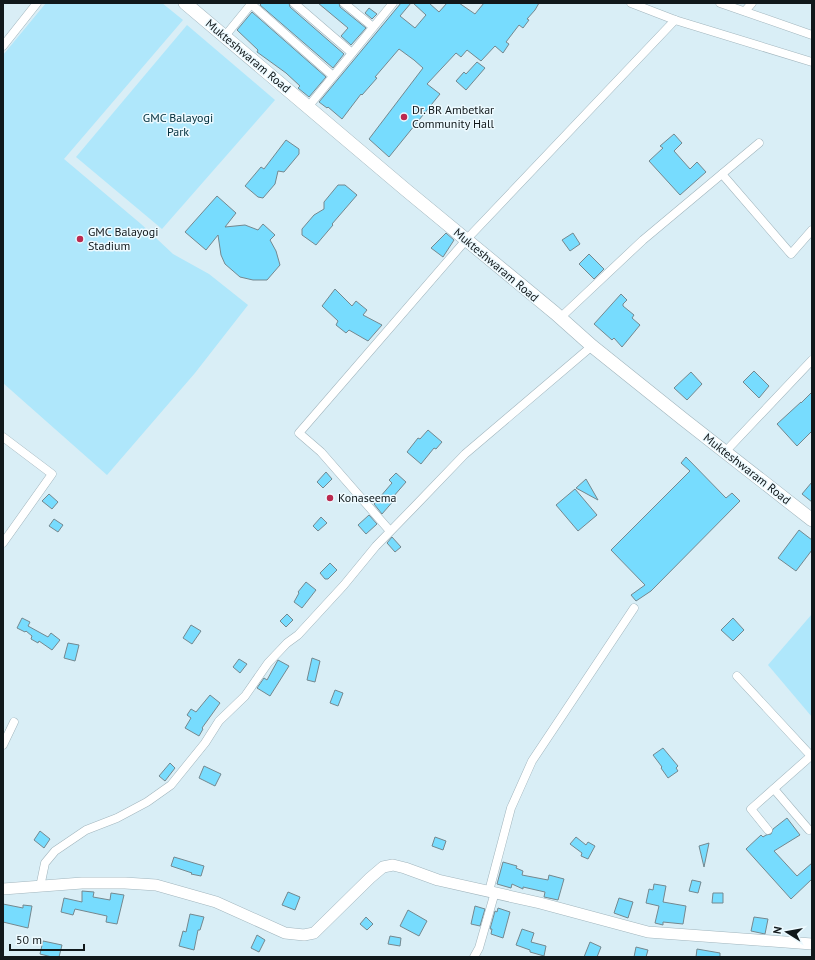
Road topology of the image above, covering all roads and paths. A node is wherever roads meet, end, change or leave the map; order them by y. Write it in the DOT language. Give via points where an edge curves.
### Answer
graph roads {
  1 [pos="37,3"];
  2 [pos="185,3"];
  3 [pos="251,3"];
  4 [pos="294,3"];
  5 [pos="344,3"];
  6 [pos="393,3"];
  7 [pos="631,3"];
  8 [pos="720,3"];
  9 [pos="752,3"];
  10 [pos="745,11"];
  11 [pos="675,20"];
  12 [pos="373,27"];
  13 [pos="812,35"];
  14 [pos="225,36"];
  15 [pos="3,46"];
  16 [pos="352,53"];
  17 [pos="812,62"];
  18 [pos="333,76"];
  19 [pos="308,107"];
  20 [pos="759,143"];
  21 [pos="722,174"];
  22 [pos="812,230"];
  23 [pos="466,240"];
  24 [pos="560,318"];
  25 [pos="592,346"];
  26 [pos="812,360"];
  27 [pos="3,437"];
  28 [pos="725,452"];
  29 [pos="812,520"];
  30 [pos="390,531"];
  31 [pos="3,543"];
  32 [pos="634,608"];
  33 [pos="737,676"];
  34 [pos="14,722"];
  35 [pos="3,745"];
  36 [pos="812,756"];
  37 [pos="774,789"];
  38 [pos="768,830"];
  39 [pos="809,830"];
  40 [pos="40,887"];
  41 [pos="3,889"];
  42 [pos="492,891"];
  43 [pos="812,944"];
  44 [pos="474,957"];
  1 -- 15 [label="street"];
  2 -- 14 [label="main road, Mukteshwaram Road"];
  3 -- 14 [label="street"];
  3 -- 18 [label="street"];
  4 -- 16 [label="street"];
  5 -- 12 [label="street"];
  6 -- 12 [label="street"];
  7 -- 11 [label="street"];
  8 -- 10 [label="street"];
  9 -- 10 [label="street"];
  10 -- 13 [label="street"];
  11 -- 17 [label="street"];
  11 -- 23 [label="street"];
  12 -- 16 [label="street"];
  14 -- 19 [label="main road, Mukteshwaram Road"];
  16 -- 18 [label="street"];
  18 -- 19 [label="street"];
  19 -- 23 [label="main road, Mukteshwaram Road"];
  20 -- 21 [label="street"];
  21 -- 22 [label="street" via="791,254"];
  21 -- 24 [label="street" via="643,240"];
  23 -- 24 [label="main road, Mukteshwaram Road"];
  23 -- 30 [label="street" via="299,433 321,452"];
  24 -- 25 [label="main road, Mukteshwaram Road"];
  25 -- 28 [label="main road, Mukteshwaram Road"];
  25 -- 30 [label="street" via="465,454"];
  26 -- 28 [label="street"];
  27 -- 31 [label="street" via="52,474"];
  28 -- 29 [label="main road, Mukteshwaram Road"];
  30 -- 40 [label="street" via="298,635 268,663 245,696 219,721 171,785 117,818 86,830 55,851 45,863"];
  32 -- 42 [label="street" via="532,761 511,808"];
  33 -- 36 [label="street"];
  34 -- 35 [label="street"];
  36 -- 37 [label="street"];
  37 -- 38 [label="street" via="751,809"];
  37 -- 39 [label="street"];
  40 -- 41 [label="main road"];
  40 -- 42 [label="main road" via="89,883 156,886 216,902 285,933 304,936 314,933 370,878 383,868 393,865 438,880"];
  42 -- 43 [label="main road" via="648,932"];
  42 -- 44 [label="street" via="479,948"];
}
